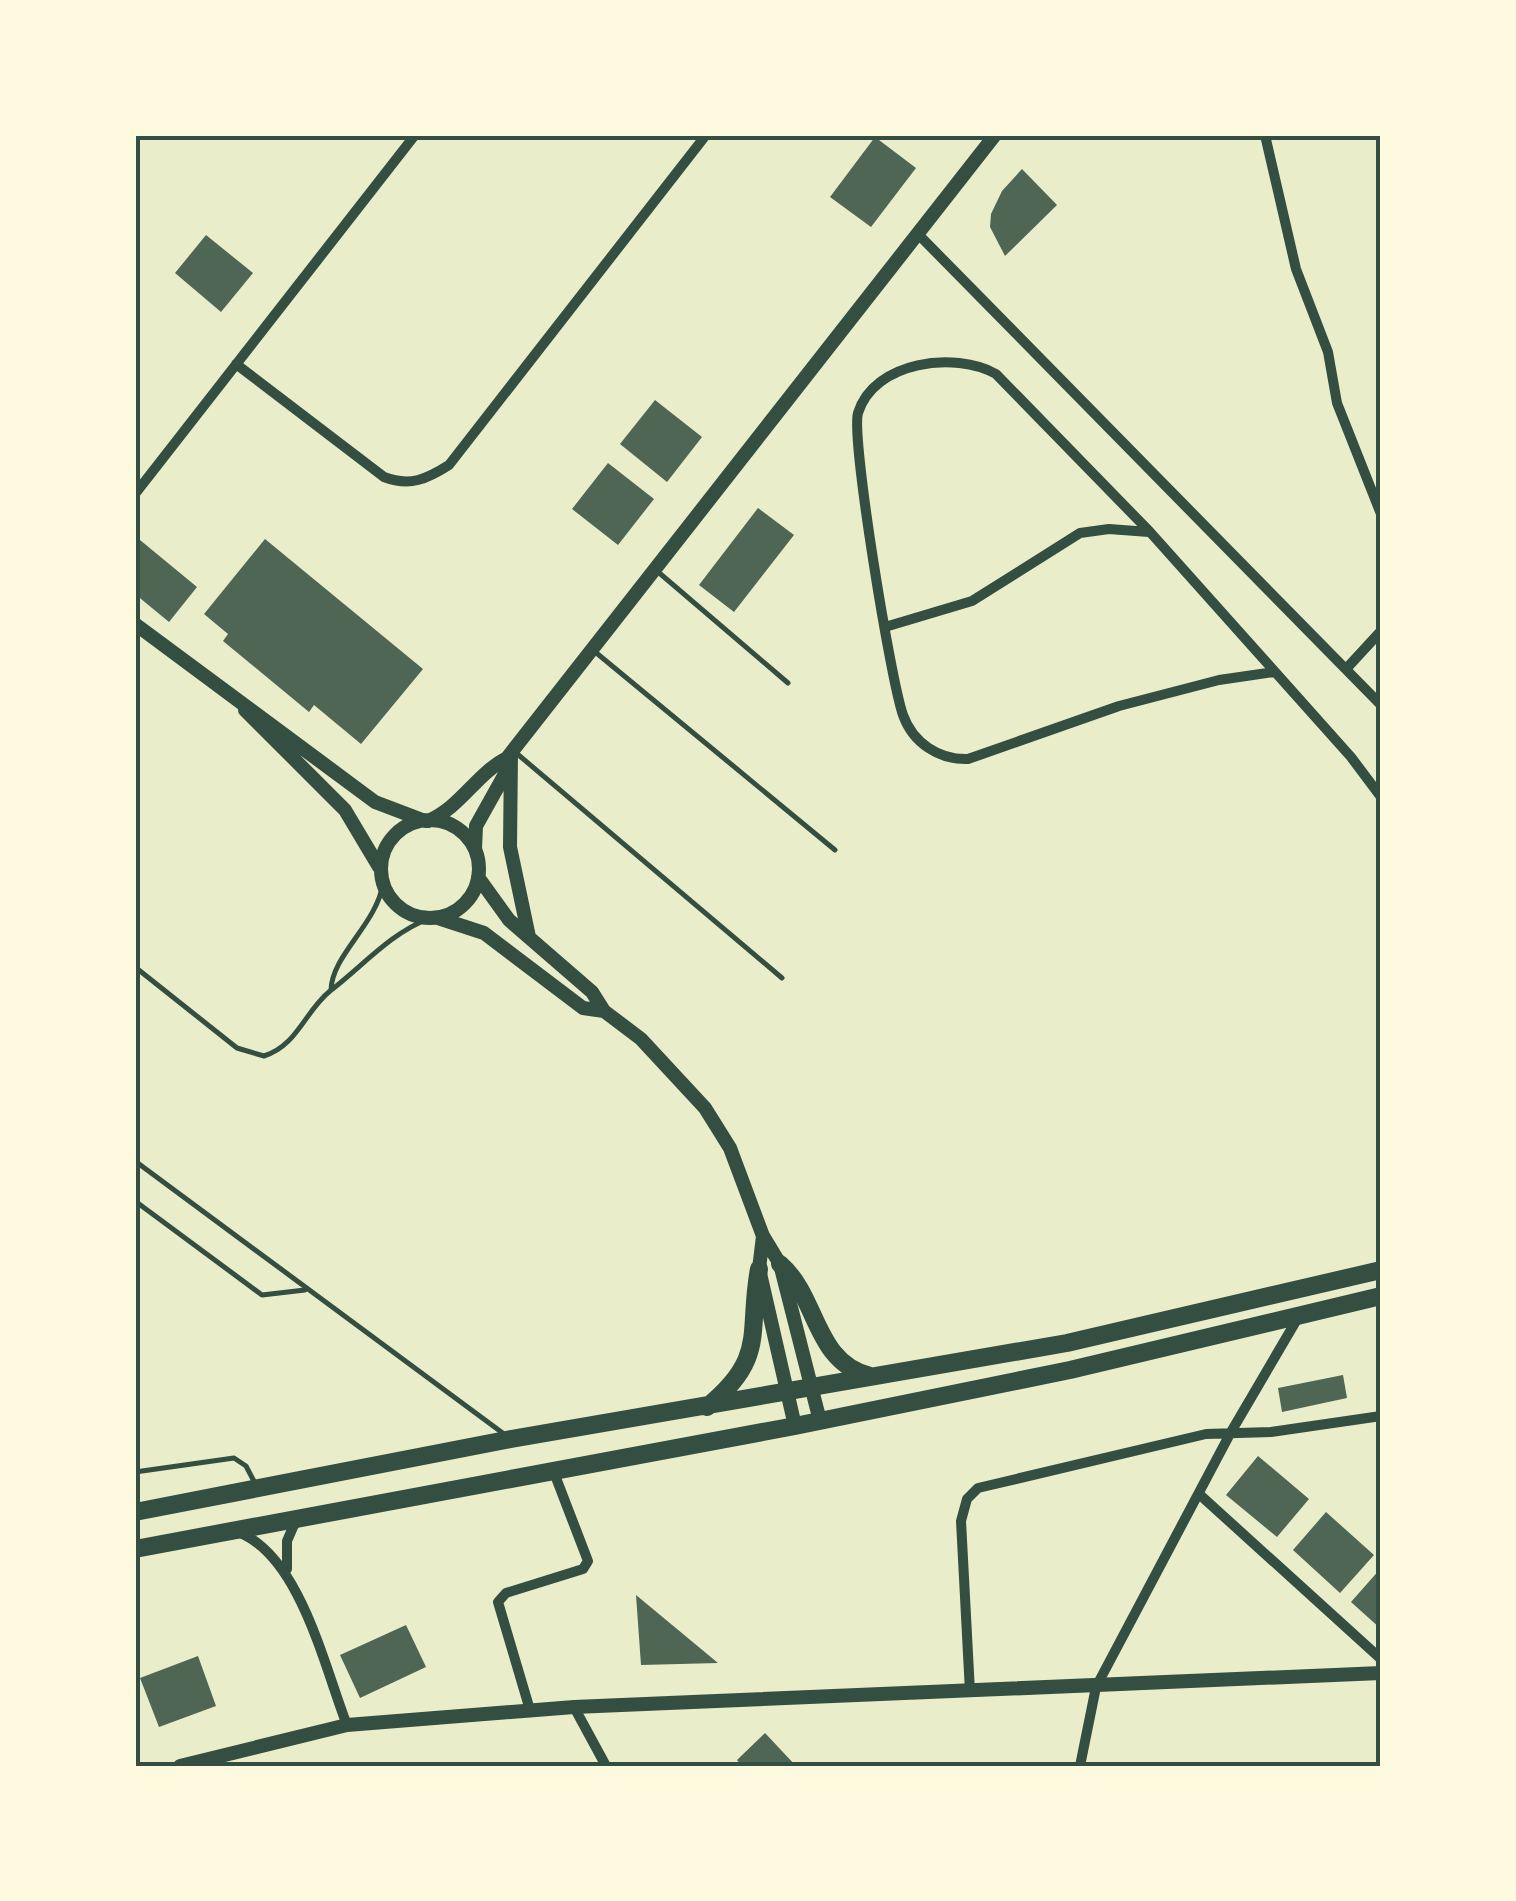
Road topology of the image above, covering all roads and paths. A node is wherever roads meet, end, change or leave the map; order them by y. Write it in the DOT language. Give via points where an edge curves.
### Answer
graph roads {
  1 [pos="414,135"];
  2 [pos="706,135"];
  3 [pos="995,135"];
  4 [pos="1266,135"];
  5 [pos="917,233"];
  6 [pos="236,364"];
  7 [pos="135,494"];
  8 [pos="1381,514"];
  9 [pos="1150,532"];
  10 [pos="655,569"];
  11 [pos="135,624"];
  12 [pos="885,627"];
  13 [pos="1381,631"];
  14 [pos="592,650"];
  15 [pos="1346,669"];
  16 [pos="1274,672"];
  17 [pos="788,683"];
  18 [pos="1381,705"];
  19 [pos="245,710"];
  20 [pos="510,754"];
  21 [pos="1381,797"];
  22 [pos="427,821"];
  23 [pos="474,849"];
  24 [pos="836,850"];
  25 [pos="478,876"];
  26 [pos="382,878"];
  27 [pos="432,918"];
  28 [pos="529,937"];
  29 [pos="135,967"];
  30 [pos="782,978"];
  31 [pos="331,990"];
  32 [pos="604,1011"];
  33 [pos="135,1161"];
  34 [pos="135,1201"];
  35 [pos="762,1236"];
  36 [pos="780,1264"];
  37 [pos="759,1269"];
  38 [pos="1381,1270"];
  39 [pos="306,1290"];
  40 [pos="1381,1296"];
  41 [pos="1300,1315"];
  42 [pos="875,1377"];
  43 [pos="812,1388"];
  44 [pos="788,1393"];
  45 [pos="704,1409"];
  46 [pos="1381,1416"];
  47 [pos="820,1421"];
  48 [pos="796,1426"];
  49 [pos="1231,1432"];
  50 [pos="511,1439"];
  51 [pos="553,1470"];
  52 [pos="135,1472"];
  53 [pos="258,1488"];
  54 [pos="1199,1494"];
  55 [pos="135,1512"];
  56 [pos="299,1516"];
  57 [pos="231,1529"];
  58 [pos="135,1549"];
  59 [pos="288,1574"];
  60 [pos="1381,1659"];
  61 [pos="1381,1673"];
  62 [pos="1096,1687"];
  63 [pos="970,1692"];
  64 [pos="574,1707"];
  65 [pos="530,1710"];
  66 [pos="347,1725"];
  67 [pos="180,1766"];
  68 [pos="606,1766"];
  69 [pos="1080,1766"];
  1 -- 6 [label="street"];
  2 -- 6 [label="street" via="450,465 430,477 400,483 384,478"];
  3 -- 5 [label="street"];
  4 -- 8 [label="street" via="1296,269"];
  5 -- 10 [label="street"];
  5 -- 15 [label="street"];
  6 -- 7 [label="street"];
  9 -- 12 [label="street" via="1080,534 972,602"];
  9 -- 12 [label="street" via="996,374 978,363 920,365 868,392 855,426"];
  9 -- 16 [label="street"];
  10 -- 14 [label="street"];
  10 -- 17 [label="lane"];
  11 -- 19 [label="street"];
  12 -- 16 [label="street" via="903,716 928,749 949,760 999,752 1119,706"];
  13 -- 15 [label="street"];
  14 -- 20 [label="street"];
  14 -- 24 [label="lane"];
  15 -- 18 [label="street"];
  16 -- 21 [label="street"];
  19 -- 22 [label="street" via="278,727 375,802"];
  19 -- 26 [label="street" via="346,810"];
  20 -- 22 [label="street"];
  20 -- 23 [label="street" via="501,786 476,826"];
  20 -- 28 [label="street" via="510,846"];
  20 -- 30 [label="lane"];
  22 -- 23 [label="street" via="456,828"];
  22 -- 26 [label="street" via="398,832 382,857"];
  23 -- 25 [label="street"];
  25 -- 27 [label="street" via="467,902"];
  25 -- 28 [label="street"];
  26 -- 27 [label="street" via="401,908"];
  26 -- 31 [label="lane" via="373,918 334,973"];
  27 -- 31 [label="lane" via="394,935"];
  27 -- 32 [label="street" via="484,933 583,1008"];
  28 -- 32 [label="street" via="592,992"];
  29 -- 31 [label="lane" via="237,1048 264,1056 288,1043"];
  32 -- 35 [label="street" via="642,1039 705,1108 730,1148"];
  33 -- 39 [label="lane"];
  34 -- 39 [label="lane" via="262,1294"];
  35 -- 36 [label="street"];
  35 -- 37 [label="street"];
  36 -- 42 [label="main road" via="795,1279 829,1350 845,1366"];
  36 -- 43 [label="street"];
  37 -- 44 [label="street"];
  37 -- 45 [label="main road" via="752,1347 728,1388"];
  38 -- 42 [label="main road" via="1067,1344"];
  39 -- 50 [label="lane"];
  40 -- 41 [label="main road"];
  41 -- 47 [label="main road"];
  41 -- 49 [label="street"];
  42 -- 43 [label="main road"];
  43 -- 44 [label="main road"];
  43 -- 47 [label="street"];
  44 -- 45 [label="main road"];
  44 -- 48 [label="street"];
  45 -- 50 [label="main road"];
  46 -- 49 [label="street"];
  47 -- 48 [label="main road"];
  48 -- 51 [label="main road"];
  49 -- 54 [label="street"];
  49 -- 63 [label="street" via="985,1484 972,1493 962,1521"];
  50 -- 53 [label="main road"];
  51 -- 56 [label="main road"];
  51 -- 65 [label="street" via="588,1562 500,1598"];
  52 -- 53 [label="lane" via="234,1458"];
  53 -- 55 [label="main road"];
  54 -- 60 [label="street"];
  54 -- 62 [label="street"];
  56 -- 57 [label="main road"];
  56 -- 59 [label="street" via="287,1541"];
  57 -- 58 [label="main road"];
  57 -- 59 [label="street" via="270,1550"];
  59 -- 66 [label="street"];
  61 -- 62 [label="street"];
  62 -- 63 [label="street"];
  62 -- 69 [label="street"];
  63 -- 64 [label="street"];
  64 -- 65 [label="street"];
  64 -- 68 [label="street"];
  65 -- 66 [label="street"];
  66 -- 67 [label="street"];
}
